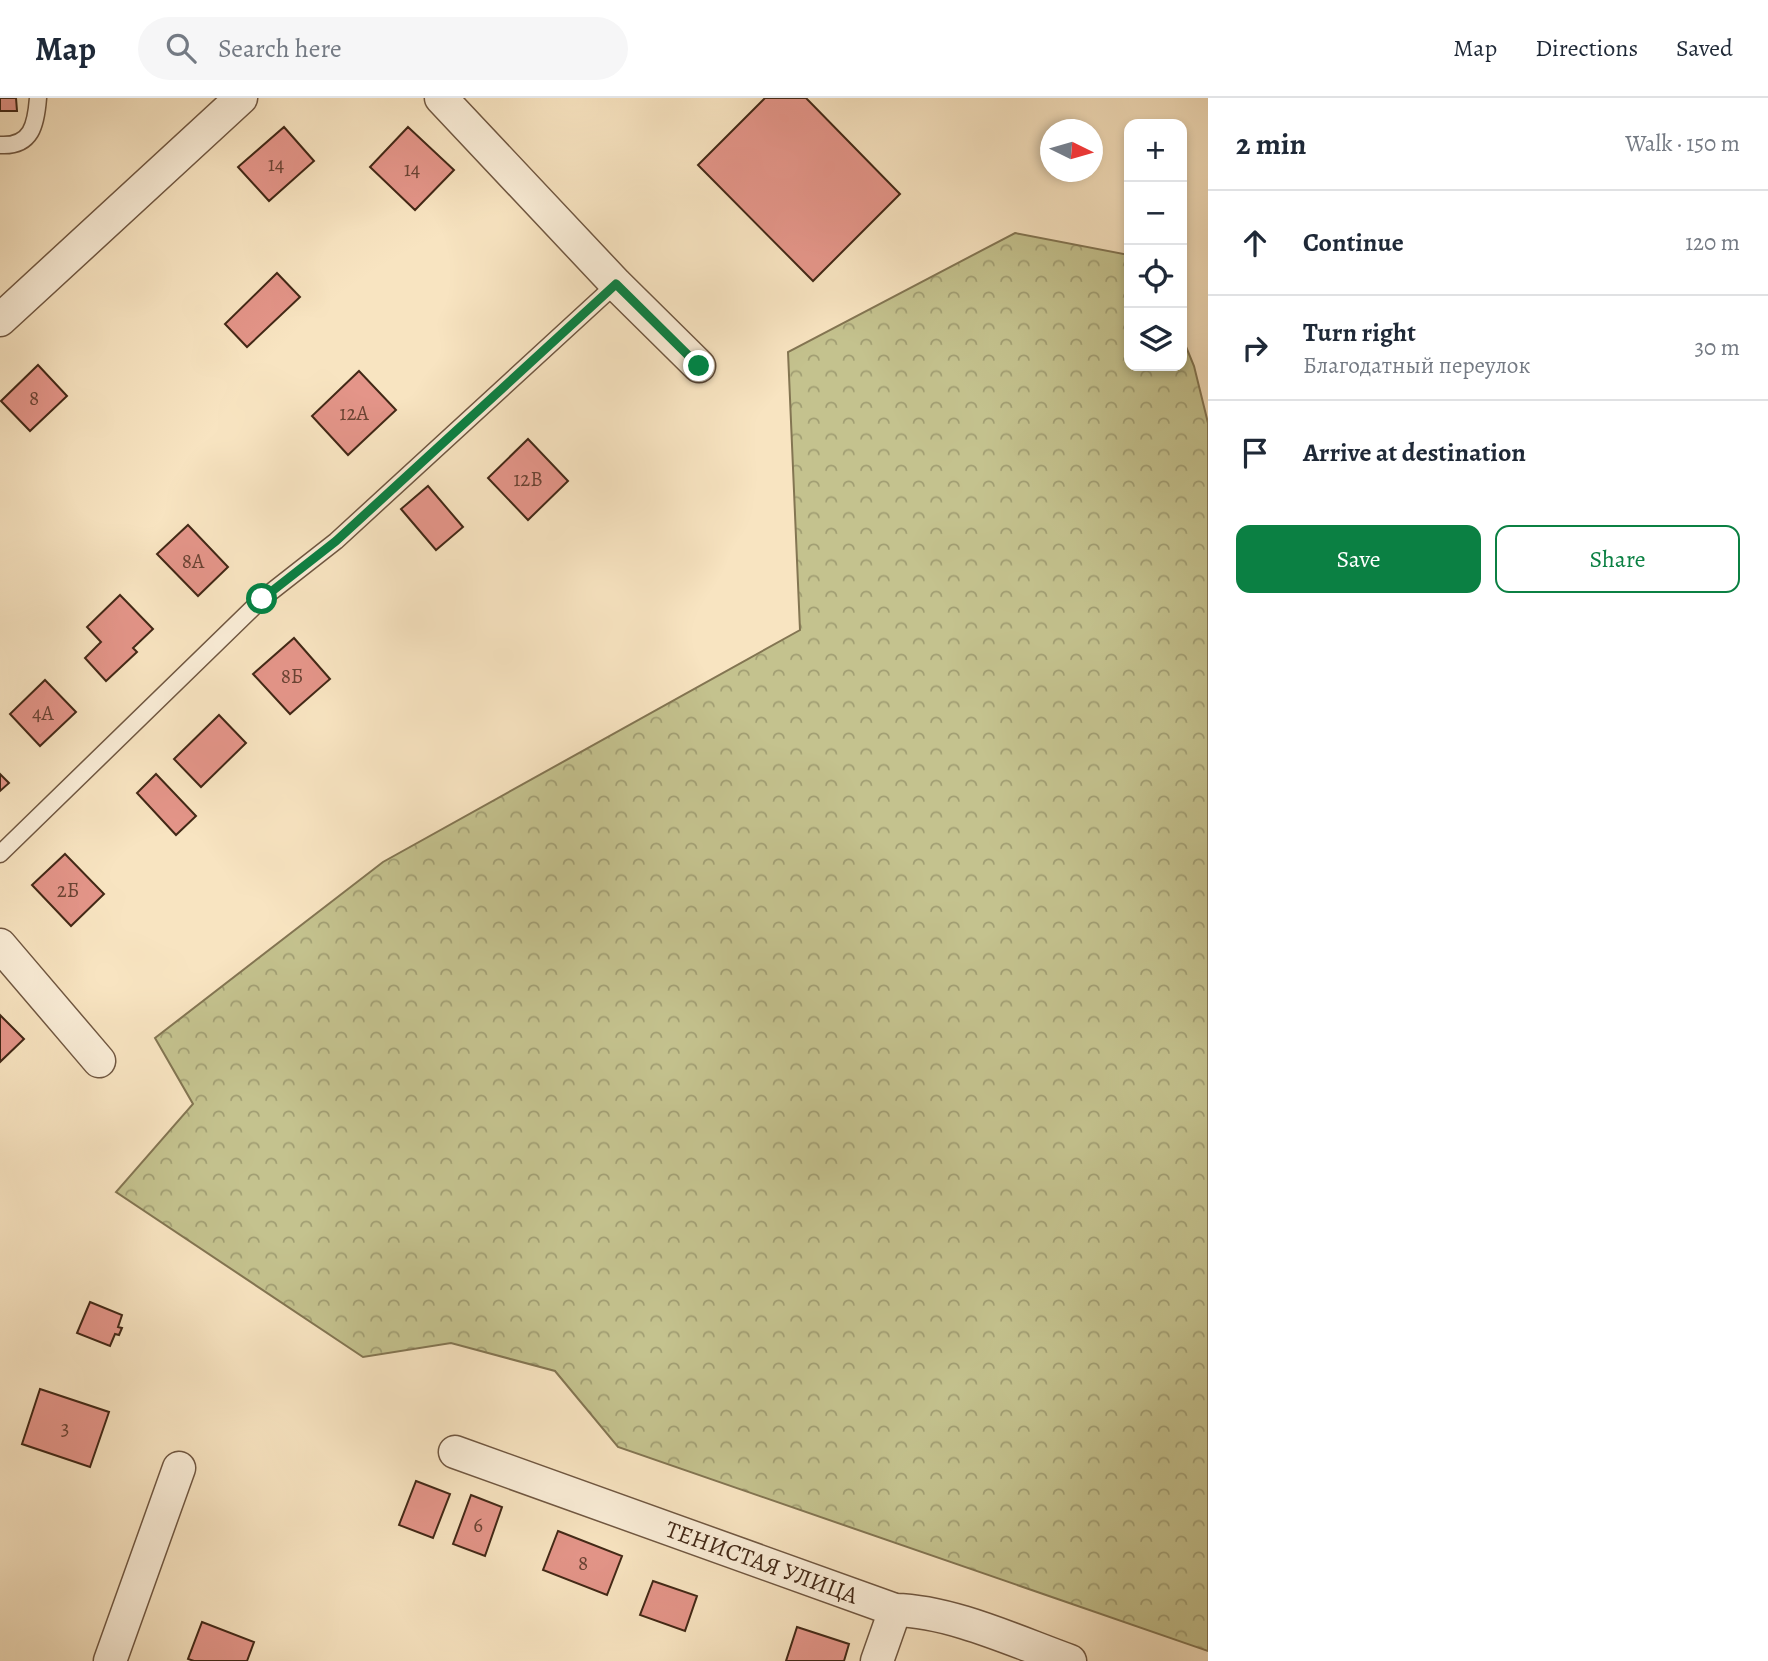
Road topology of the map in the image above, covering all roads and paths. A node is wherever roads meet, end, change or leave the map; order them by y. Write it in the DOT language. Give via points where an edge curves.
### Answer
graph roads {
  1 [pos="38,98"];
  2 [pos="241,98"];
  3 [pos="441,98"];
  4 [pos="0,145"];
  5 [pos="616,284"];
  6 [pos="0,320"];
  7 [pos="699,366"];
  8 [pos="0,854"];
  9 [pos="2,949"];
  10 [pos="99,1061"];
  11 [pos="455,1452"];
  12 [pos="179,1468"];
  13 [pos="895,1610"];
  14 [pos="110,1661"];
  15 [pos="877,1661"];
  16 [pos="1070,1661"];
  1 -- 4 [label="lane" via="31,134 21,142"];
  2 -- 6 [label="street"];
  3 -- 5 [label="street"];
  5 -- 7 [label="street"];
  5 -- 8 [label="lane" via="336,541 262,599"];
  9 -- 10 [label="street"];
  11 -- 13 [label="street, ТЕНИСТАЯ УЛИЦА"];
  12 -- 14 [label="street"];
  13 -- 15 [label="street"];
  13 -- 16 [label="street, ТЕНИСТАЯ УЛИЦА" via="946,1617"];
}
